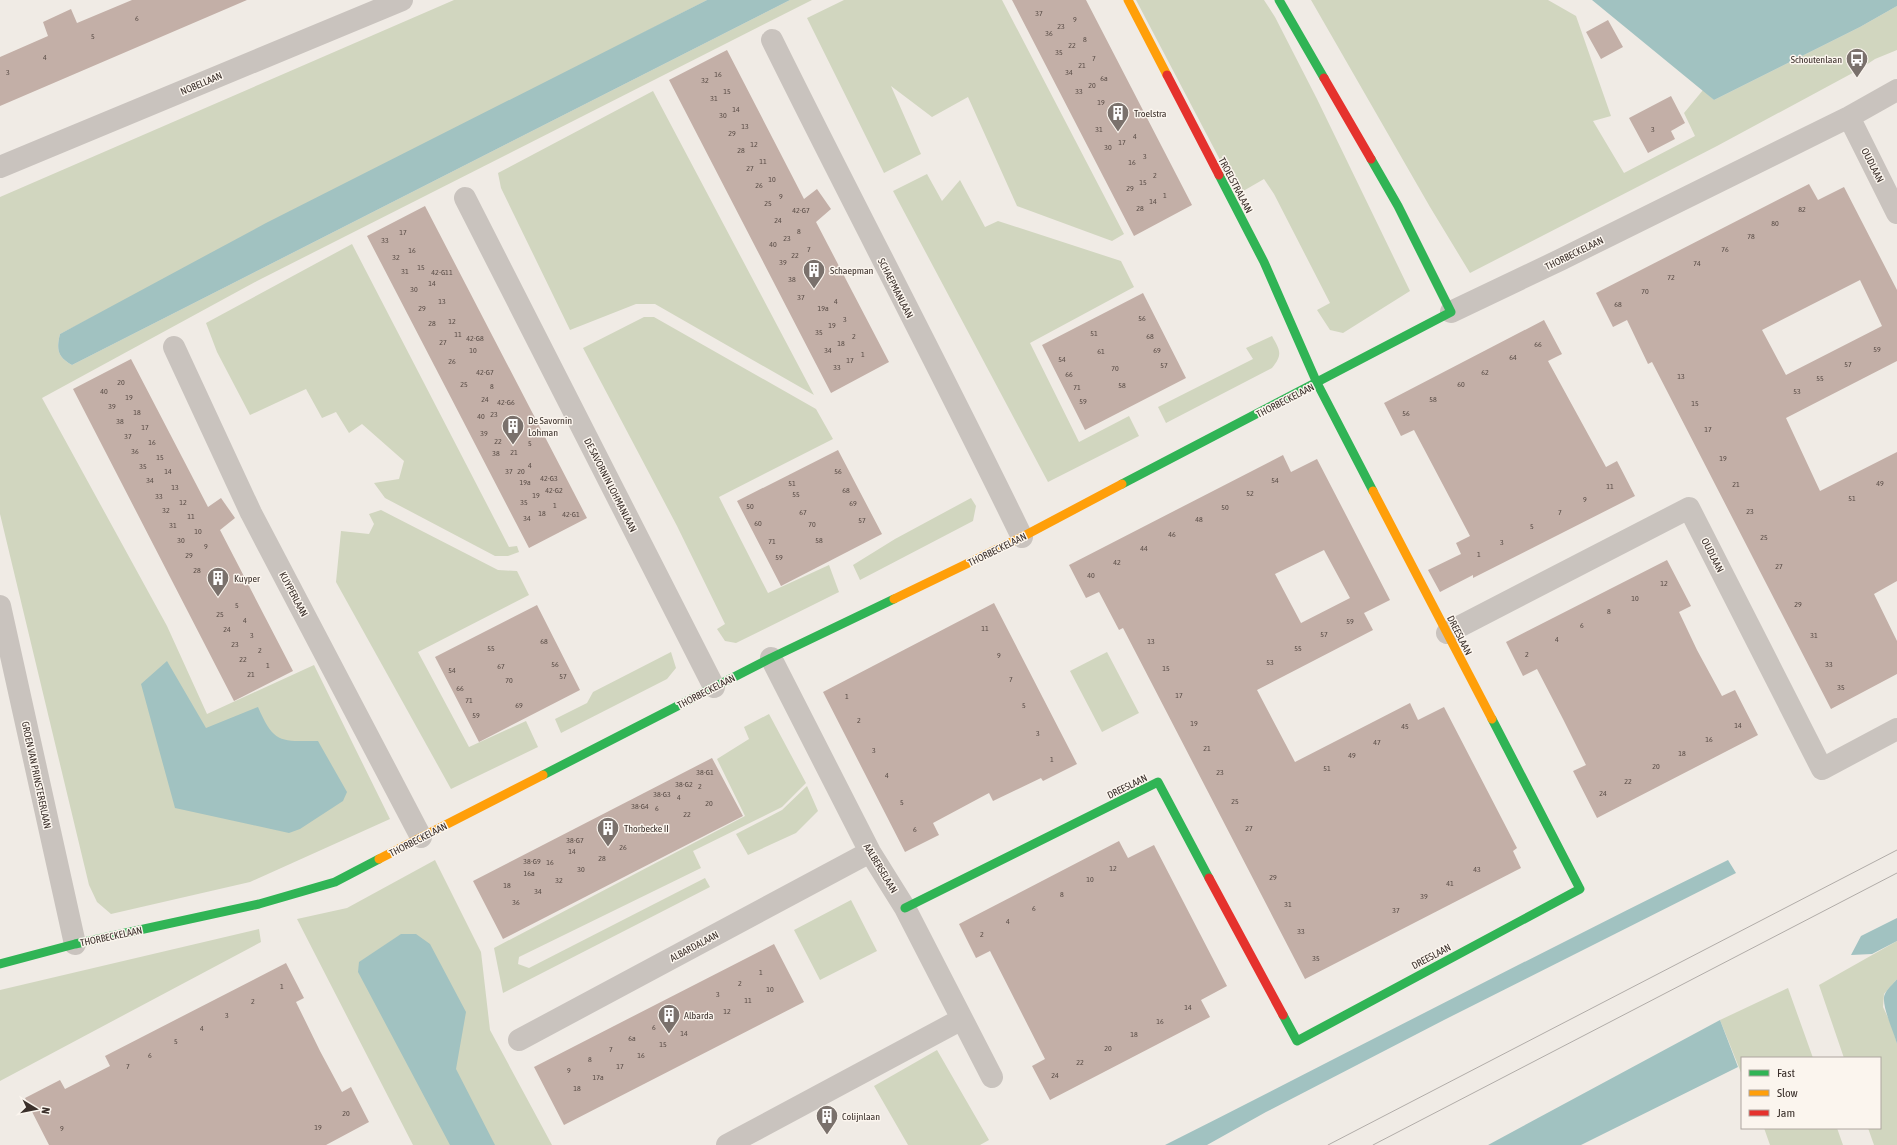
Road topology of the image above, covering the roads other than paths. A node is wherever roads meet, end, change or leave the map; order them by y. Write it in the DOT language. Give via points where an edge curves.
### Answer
graph roads {
  1 [pos="402,0"];
  2 [pos="1128,0"];
  3 [pos="1279,0"];
  4 [pos="772,40"];
  5 [pos="1897,90"];
  6 [pos="1849,117"];
  7 [pos="0,167"];
  8 [pos="465,198"];
  9 [pos="1897,213"];
  10 [pos="1451,312"];
  11 [pos="174,347"];
  12 [pos="1317,383"];
  13 [pos="1022,537"];
  14 [pos="0,606"];
  15 [pos="1447,633"];
  16 [pos="771,658"];
  17 [pos="714,687"];
  18 [pos="1897,729"];
  19 [pos="421,837"];
  20 [pos="870,852"];
  21 [pos="905,908"];
  22 [pos="74,944"];
  23 [pos="0,964"];
  24 [pos="962,1019"];
  25 [pos="519,1040"];
  26 [pos="992,1077"];
  27 [pos="727,1145"];
  1 -- 7 [label="street, NOBELLAAN"];
  2 -- 12 [label="street, TROELSTRALAAN" via="1264,262"];
  3 -- 10 [label="street" via="1398,206"];
  4 -- 13 [label="street, SCHAEPMANLAAN" via="966,421"];
  5 -- 6 [label="street, THORBECKELAAN"];
  6 -- 9 [label="street, OUDLAAN"];
  6 -- 10 [label="street, THORBECKELAAN"];
  8 -- 17 [label="street, DE SAVORNIN LOHMANLAAN"];
  10 -- 12 [label="street, THORBECKELAAN"];
  11 -- 19 [label="street, KUYPERLAAN" via="251,512"];
  12 -- 13 [label="street, THORBECKELAAN"];
  12 -- 15 [label="street, DREESLAAN"];
  13 -- 16 [label="street, THORBECKELAAN"];
  14 -- 22 [label="street, GROEN VAN PRINSTERERLAAN"];
  15 -- 18 [label="street, OUDLAAN" via="1689,508 1822,768"];
  15 -- 21 [label="street, DREESLAAN" via="1580,889 1297,1041 1158,782"];
  16 -- 17 [label="street, THORBECKELAAN"];
  16 -- 20 [label="street, AALBERSELAAN"];
  17 -- 19 [label="street, THORBECKELAAN"];
  19 -- 22 [label="street, THORBECKELAAN" via="335,882 259,904"];
  20 -- 21 [label="street, AALBERSELAAN"];
  20 -- 25 [label="street, ALBARDALAAN"];
  21 -- 24 [label="street, AALBERSELAAN"];
  22 -- 23 [label="street, THORBECKELAAN"];
  24 -- 26 [label="street, AALBERSELAAN"];
  24 -- 27 [label="street"];
}
